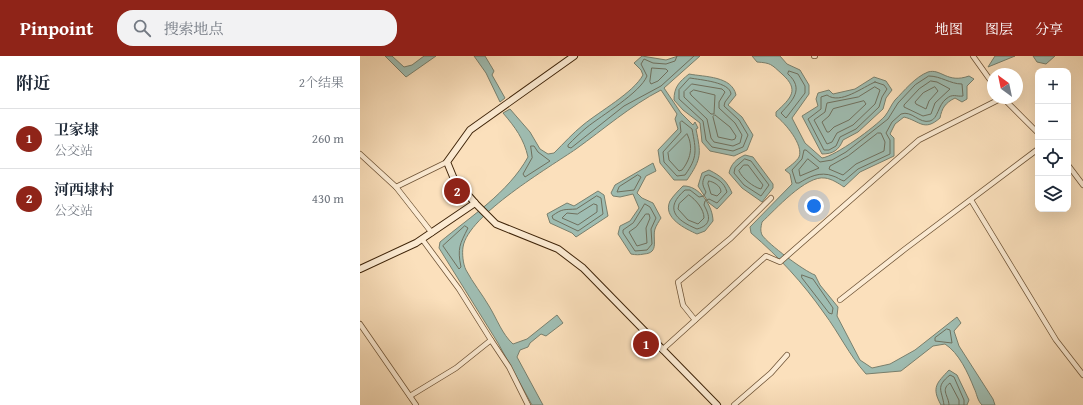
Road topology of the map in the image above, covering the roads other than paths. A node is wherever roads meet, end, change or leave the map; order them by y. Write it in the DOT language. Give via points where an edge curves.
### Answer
graph roads {
  1 [pos="574,56"];
  2 [pos="973,56"];
  3 [pos="987,76"];
  4 [pos="990,104"];
  5 [pos="1008,104"];
  6 [pos="1035,130"];
  7 [pos="1035,151"];
  8 [pos="360,154"];
  9 [pos="447,162"];
  10 [pos="1071,169"];
  11 [pos="1083,185"];
  12 [pos="396,187"];
  13 [pos="771,198"];
  14 [pos="971,200"];
  15 [pos="476,205"];
  16 [pos="432,233"];
  17 [pos="422,239"];
  18 [pos="360,269"];
  19 [pos="840,300"];
  20 [pos="695,320"];
  21 [pos="360,324"];
  22 [pos="491,340"];
  23 [pos="662,350"];
  24 [pos="787,355"];
  25 [pos="1083,375"];
  26 [pos="410,396"];
  27 [pos="416,405"];
  28 [pos="528,405"];
  29 [pos="717,405"];
  30 [pos="734,405"];
  1 -- 9 [label="street" via="470,130"];
  2 -- 3 [label="street"];
  4 -- 20 [label="street" via="919,140 780,262 766,256"];
  5 -- 6 [label="street"];
  7 -- 14 [label="street"];
  8 -- 12 [label="street"];
  9 -- 12 [label="street"];
  9 -- 15 [label="street" via="454,179"];
  10 -- 11 [label="street"];
  12 -- 16 [label="street"];
  13 -- 20 [label="street" via="731,238 678,282 683,305"];
  14 -- 19 [label="street"];
  14 -- 25 [label="street" via="1056,340"];
  15 -- 16 [label="street"];
  15 -- 23 [label="street" via="496,224 558,249 583,268"];
  16 -- 17 [label="street"];
  17 -- 18 [label="street"];
  17 -- 22 [label="street" via="459,289"];
  20 -- 23 [label="street"];
  21 -- 26 [label="street"];
  22 -- 26 [label="street" via="456,368"];
  22 -- 28 [label="street"];
  23 -- 29 [label="street"];
  24 -- 30 [label="street" via="771,373"];
  26 -- 27 [label="street"];
}
